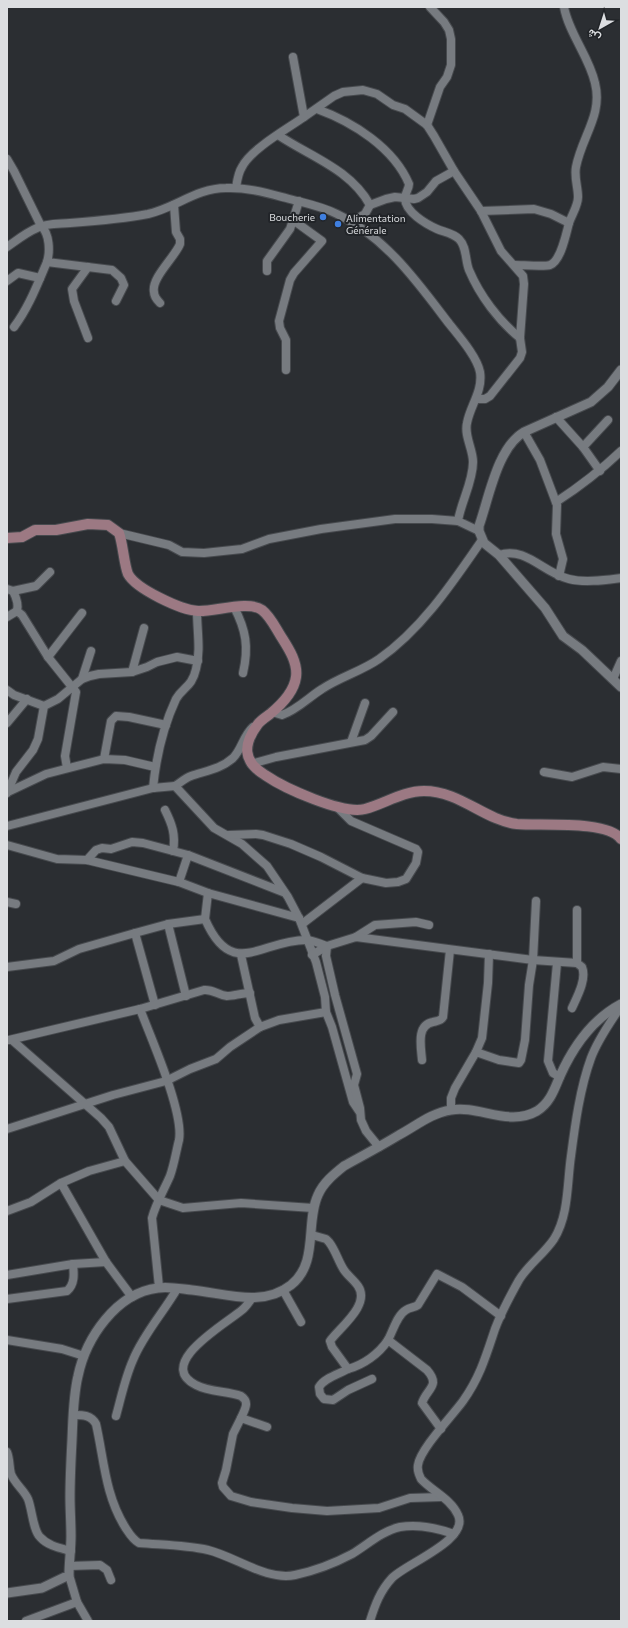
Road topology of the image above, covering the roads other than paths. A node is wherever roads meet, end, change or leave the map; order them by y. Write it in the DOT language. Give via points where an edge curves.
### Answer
graph roads {
  1 [pos="430,7"];
  2 [pos="564,7"];
  3 [pos="293,57"];
  4 [pos="317,109"];
  5 [pos="304,117"];
  6 [pos="427,125"];
  7 [pos="278,135"];
  8 [pos="7,159"];
  9 [pos="454,171"];
  10 [pos="236,188"];
  11 [pos="405,197"];
  12 [pos="299,201"];
  13 [pos="174,205"];
  14 [pos="370,205"];
  15 [pos="481,210"];
  16 [pos="293,220"];
  17 [pos="351,222"];
  18 [pos="569,223"];
  19 [pos="41,226"];
  20 [pos="7,247"];
  21 [pos="47,262"];
  22 [pos="515,265"];
  23 [pos="88,267"];
  24 [pos="267,271"];
  25 [pos="40,278"];
  26 [pos="7,281"];
  27 [pos="116,301"];
  28 [pos="160,303"];
  29 [pos="14,327"];
  30 [pos="88,338"];
  31 [pos="520,338"];
  32 [pos="286,370"];
  33 [pos="621,370"];
  34 [pos="476,399"];
  35 [pos="556,417"];
  36 [pos="608,420"];
  37 [pos="524,432"];
  38 [pos="583,447"];
  39 [pos="621,451"];
  40 [pos="600,471"];
  41 [pos="556,502"];
  42 [pos="458,521"];
  43 [pos="119,532"];
  44 [pos="481,535"];
  45 [pos="7,538"];
  46 [pos="499,555"];
  47 [pos="50,572"];
  48 [pos="559,576"];
  49 [pos="621,578"];
  50 [pos="10,590"];
  51 [pos="234,607"];
  52 [pos="18,611"];
  53 [pos="197,611"];
  54 [pos="82,613"];
  55 [pos="7,617"];
  56 [pos="144,628"];
  57 [pos="91,651"];
  58 [pos="48,657"];
  59 [pos="198,661"];
  60 [pos="621,661"];
  61 [pos="132,672"];
  62 [pos="243,673"];
  63 [pos="82,679"];
  64 [pos="613,680"];
  65 [pos="73,687"];
  66 [pos="621,687"];
  67 [pos="7,690"];
  68 [pos="27,699"];
  69 [pos="365,703"];
  70 [pos="44,706"];
  71 [pos="272,712"];
  72 [pos="393,712"];
  73 [pos="7,723"];
  74 [pos="258,724"];
  75 [pos="166,725"];
  76 [pos="351,742"];
  77 [pos="104,759"];
  78 [pos="251,764"];
  79 [pos="67,768"];
  80 [pos="155,768"];
  81 [pos="621,770"];
  82 [pos="544,772"];
  83 [pos="175,786"];
  84 [pos="153,788"];
  85 [pos="7,792"];
  86 [pos="337,807"];
  87 [pos="165,810"];
  88 [pos="7,826"];
  89 [pos="229,835"];
  90 [pos="621,839"];
  91 [pos="7,845"];
  92 [pos="173,851"];
  93 [pos="188,855"];
  94 [pos="87,860"];
  95 [pos="362,878"];
  96 [pos="179,882"];
  97 [pos="283,892"];
  98 [pos="208,893"];
  99 [pos="536,901"];
  100 [pos="7,902"];
  101 [pos="16,904"];
  102 [pos="577,910"];
  103 [pos="205,919"];
  104 [pos="300,921"];
  105 [pos="168,924"];
  106 [pos="429,925"];
  107 [pos="135,933"];
  108 [pos="356,937"];
  109 [pos="307,940"];
  110 [pos="327,946"];
  111 [pos="450,950"];
  112 [pos="489,954"];
  113 [pos="241,955"];
  114 [pos="312,955"];
  115 [pos="534,960"];
  116 [pos="557,963"];
  117 [pos="577,963"];
  118 [pos="7,967"];
  119 [pos="250,993"];
  120 [pos="335,995"];
  121 [pos="186,996"];
  122 [pos="325,997"];
  123 [pos="155,1005"];
  124 [pos="621,1005"];
  125 [pos="572,1008"];
  126 [pos="140,1009"];
  127 [pos="326,1012"];
  128 [pos="260,1027"];
  129 [pos="10,1040"];
  130 [pos="476,1052"];
  131 [pos="422,1060"];
  132 [pos="560,1077"];
  133 [pos="166,1081"];
  134 [pos="85,1104"];
  135 [pos="451,1110"];
  136 [pos="360,1112"];
  137 [pos="7,1129"];
  138 [pos="378,1147"];
  139 [pos="125,1161"];
  140 [pos="62,1183"];
  141 [pos="158,1200"];
  142 [pos="313,1208"];
  143 [pos="7,1211"];
  144 [pos="312,1236"];
  145 [pos="106,1262"];
  146 [pos="73,1264"];
  147 [pos="7,1275"];
  148 [pos="159,1288"];
  149 [pos="177,1289"];
  150 [pos="283,1290"];
  151 [pos="132,1297"];
  152 [pos="252,1298"];
  153 [pos="7,1299"];
  154 [pos="501,1316"];
  155 [pos="301,1322"];
  156 [pos="7,1340"];
  157 [pos="388,1340"];
  158 [pos="84,1356"];
  159 [pos="348,1369"];
  160 [pos="372,1379"];
  161 [pos="74,1415"];
  162 [pos="116,1416"];
  163 [pos="240,1418"];
  164 [pos="267,1427"];
  165 [pos="441,1429"];
  166 [pos="7,1452"];
  167 [pos="442,1497"];
  168 [pos="454,1534"];
  169 [pos="71,1551"];
  170 [pos="69,1571"];
  171 [pos="111,1580"];
  172 [pos="7,1592"];
  173 [pos="77,1602"];
  174 [pos="26,1621"];
  175 [pos="88,1621"];
  176 [pos="370,1621"];
  1 -- 6 [label="street" via="449,30 451,65 447,77 440,86"];
  2 -- 18 [label="street" via="568,22 595,81 598,104 576,167 577,204"];
  3 -- 5 [label="street"];
  4 -- 5 [label="street"];
  4 -- 6 [label="street" via="327,100 343,92 363,90 377,94 393,106 405,109"];
  4 -- 11 [label="street" via="333,115 383,146 408,181 410,187"];
  5 -- 7 [label="street"];
  6 -- 9 [label="street"];
  7 -- 10 [label="street" via="245,162 239,173"];
  7 -- 14 [label="street" via="350,179"];
  8 -- 19 [label="street"];
  9 -- 11 [label="street" via="418,198"];
  9 -- 15 [label="street"];
  10 -- 12 [label="street"];
  10 -- 13 [label="street" via="208,190"];
  11 -- 14 [label="street" via="386,199"];
  11 -- 31 [label="street" via="406,205 424,222 460,240 464,246 469,270 481,293 506,326"];
  12 -- 16 [label="street"];
  12 -- 17 [label="street" via="337,214"];
  13 -- 19 [label="street" via="130,217"];
  13 -- 28 [label="street" via="176,232 180,244 155,285 154,293"];
  14 -- 17 [label="street" via="365,214"];
  15 -- 18 [label="street" via="534,209"];
  15 -- 22 [label="street" via="502,251"];
  16 -- 24 [label="street" via="290,229 267,261"];
  16 -- 32 [label="street" via="322,241 290,280 279,324 286,337"];
  17 -- 34 [label="street" via="367,232 402,264 472,356 480,372"];
  18 -- 22 [label="street" via="554,262 549,265"];
  19 -- 20 [label="street"];
  19 -- 21 [label="street" via="46,230 49,256"];
  21 -- 23 [label="street"];
  21 -- 25 [label="street"];
  22 -- 31 [label="street" via="523,276 524,284"];
  23 -- 27 [label="street" via="112,270 121,278 124,285"];
  23 -- 30 [label="street" via="72,289"];
  25 -- 26 [label="street" via="18,273"];
  25 -- 29 [label="street" via="25,312"];
  31 -- 34 [label="street" via="520,358 490,396"];
  33 -- 35 [label="street" via="608,387 591,402"];
  34 -- 42 [label="street" via="466,432 472,456 472,471"];
  35 -- 37 [label="street"];
  35 -- 38 [label="street"];
  36 -- 38 [label="street"];
  37 -- 41 [label="street" via="540,460"];
  37 -- 44 [label="street" via="516,438 503,457 479,526"];
  38 -- 40 [label="street"];
  39 -- 40 [label="street"];
  40 -- 41 [label="street"];
  41 -- 48 [label="street" via="556,534 563,559"];
  42 -- 43 [label="street" via="395,519 269,539 242,549 204,553 182,552 168,545"];
  42 -- 44 [label="street"];
  43 -- 45 [label="main road" via="108,525 88,524 56,530 35,530 22,536"];
  43 -- 53 [label="main road" via="128,573 134,582 159,597"];
  44 -- 46 [label="street" via="484,543"];
  44 -- 71 [label="street" via="436,604 397,644 379,659 323,688 290,712 282,715"];
  46 -- 48 [label="street" via="508,552 520,554"];
  46 -- 64 [label="street" via="545,608 563,636 582,650"];
  47 -- 50 [label="street" via="36,586"];
  48 -- 49 [label="street" via="587,580"];
  50 -- 52 [label="street" via="18,601"];
  51 -- 53 [label="main road"];
  51 -- 62 [label="street" via="245,631"];
  51 -- 71 [label="main road" via="251,606 261,609 290,649 296,675 294,683 290,692"];
  52 -- 55 [label="street"];
  52 -- 58 [label="street"];
  53 -- 59 [label="street"];
  54 -- 58 [label="street"];
  56 -- 61 [label="street"];
  57 -- 63 [label="street"];
  58 -- 65 [label="street"];
  59 -- 61 [label="street" via="177,657"];
  59 -- 75 [label="street" via="191,683 178,696"];
  60 -- 64 [label="street"];
  61 -- 63 [label="street" via="99,674"];
  63 -- 65 [label="street"];
  64 -- 66 [label="street"];
  65 -- 70 [label="street"];
  65 -- 79 [label="street" via="76,698 65,756"];
  67 -- 68 [label="street"];
  68 -- 70 [label="street"];
  68 -- 73 [label="street"];
  69 -- 76 [label="street"];
  70 -- 85 [label="street" via="38,739 16,772"];
  71 -- 74 [label="main road"];
  72 -- 76 [label="street" via="371,736 365,740"];
  74 -- 78 [label="main road" via="246,750"];
  74 -- 83 [label="street" via="252,727 238,752 226,763 189,777"];
  75 -- 77 [label="street" via="116,716 112,721"];
  75 -- 80 [label="street"];
  76 -- 78 [label="street"];
  77 -- 79 [label="street"];
  77 -- 80 [label="street" via="125,760"];
  78 -- 86 [label="main road" via="274,781"];
  79 -- 85 [label="street" via="46,774"];
  80 -- 84 [label="street"];
  81 -- 82 [label="street" via="603,767 572,778"];
  83 -- 84 [label="street"];
  83 -- 89 [label="street" via="214,828"];
  84 -- 88 [label="street"];
  86 -- 90 [label="main road" via="362,810 400,796 424,791 460,799 503,821 593,827 613,832"];
  86 -- 95 [label="street" via="351,821 418,852 416,863 406,879 386,883"];
  87 -- 92 [label="street" via="173,826"];
  89 -- 95 [label="street" via="256,834 291,844 321,856"];
  89 -- 97 [label="street" via="267,866"];
  91 -- 94 [label="street" via="57,859"];
  92 -- 93 [label="street"];
  92 -- 94 [label="street" via="132,842 112,849 96,850"];
  93 -- 96 [label="street"];
  93 -- 97 [label="street"];
  94 -- 96 [label="street"];
  95 -- 104 [label="street"];
  96 -- 98 [label="street"];
  97 -- 104 [label="street"];
  98 -- 103 [label="street"];
  98 -- 104 [label="street"];
  99 -- 115 [label="street"];
  100 -- 101 [label="street"];
  102 -- 117 [label="street"];
  103 -- 105 [label="street"];
  103 -- 113 [label="street" via="215,939"];
  104 -- 109 [label="street"];
  105 -- 107 [label="street"];
  105 -- 121 [label="street"];
  106 -- 108 [label="street" via="416,922 375,925"];
  107 -- 118 [label="street" via="79,949 54,961"];
  107 -- 123 [label="street"];
  108 -- 110 [label="street"];
  108 -- 111 [label="street"];
  109 -- 110 [label="street"];
  109 -- 113 [label="street"];
  109 -- 114 [label="street"];
  110 -- 114 [label="street"];
  110 -- 120 [label="street" via="326,956"];
  111 -- 112 [label="street"];
  111 -- 131 [label="street" via="443,1017 440,1021 426,1024 422,1028"];
  112 -- 115 [label="street"];
  112 -- 130 [label="street" via="482,1038"];
  113 -- 119 [label="street"];
  114 -- 122 [label="street"];
  115 -- 116 [label="street"];
  115 -- 130 [label="street" via="521,1060 519,1063 499,1060"];
  116 -- 117 [label="street"];
  116 -- 132 [label="street" via="548,1060 553,1073"];
  117 -- 125 [label="street" via="582,967 583,974"];
  119 -- 121 [label="street" via="220,995 210,990"];
  119 -- 128 [label="street" via="255,1018"];
  120 -- 122 [label="street"];
  120 -- 136 [label="street" via="357,1074 354,1085"];
  121 -- 123 [label="street"];
  122 -- 127 [label="street"];
  123 -- 126 [label="street"];
  124 -- 132 [label="street" via="608,1012 583,1035"];
  124 -- 154 [label="street" via="598,1042 591,1059 582,1094 571,1155 566,1205 559,1230 520,1278"];
  126 -- 129 [label="street"];
  126 -- 133 [label="street"];
  127 -- 128 [label="street" via="279,1020"];
  127 -- 136 [label="street" via="353,1102"];
  128 -- 133 [label="street" via="216,1059"];
  129 -- 134 [label="street"];
  130 -- 135 [label="street" via="455,1088 451,1098"];
  132 -- 135 [label="street" via="546,1103 538,1110 520,1117"];
  133 -- 134 [label="street"];
  133 -- 141 [label="street" via="173,1098 179,1138 171,1174"];
  134 -- 137 [label="street"];
  134 -- 139 [label="street" via="108,1127"];
  135 -- 138 [label="street" via="432,1116"];
  136 -- 138 [label="street" via="366,1131"];
  138 -- 142 [label="street" via="333,1175 320,1190"];
  139 -- 140 [label="street"];
  139 -- 141 [label="street"];
  140 -- 143 [label="street" via="31,1202"];
  140 -- 145 [label="street"];
  141 -- 142 [label="street" via="183,1208 241,1203"];
  141 -- 148 [label="street" via="152,1218"];
  142 -- 144 [label="street"];
  144 -- 150 [label="street" via="309,1254 301,1274 292,1285"];
  144 -- 159 [label="street" via="329,1242 342,1268 359,1287 361,1293 355,1311 330,1341"];
  145 -- 146 [label="street"];
  145 -- 151 [label="street"];
  146 -- 147 [label="street"];
  146 -- 153 [label="street" via="74,1280 68,1290"];
  148 -- 149 [label="street"];
  148 -- 151 [label="street"];
  149 -- 152 [label="street"];
  149 -- 162 [label="street" via="133,1359"];
  150 -- 152 [label="street"];
  150 -- 155 [label="street"];
  151 -- 158 [label="street" via="105,1320 95,1333"];
  152 -- 163 [label="street" via="242,1310 197,1345 183,1370 185,1378 198,1386 244,1398 247,1404"];
  154 -- 157 [label="street" via="462,1287 437,1274 418,1305 402,1314"];
  154 -- 165 [label="street" via="475,1382"];
  156 -- 158 [label="street" via="62,1349"];
  157 -- 159 [label="street" via="374,1355"];
  157 -- 165 [label="street" via="431,1375 432,1386 422,1403"];
  158 -- 161 [label="street" via="78,1376"];
  159 -- 160 [label="street" via="321,1384 319,1390 324,1399 333,1400"];
  161 -- 168 [label="street" via="92,1418 96,1424 106,1483 115,1509 129,1533 139,1543 176,1544 209,1550 270,1574 285,1576 309,1571 338,1560 399,1528 414,1526"];
  161 -- 169 [label="street" via="70,1496"];
  163 -- 164 [label="street"];
  163 -- 167 [label="street" via="233,1434 222,1483 226,1491 238,1499 292,1508 327,1510 379,1508 410,1498"];
  165 -- 167 [label="street" via="422,1455 418,1464 418,1474"];
  166 -- 169 [label="street" via="11,1473 27,1497 39,1537 55,1547"];
  167 -- 168 [label="street" via="459,1516"];
  168 -- 176 [label="street" via="438,1549 407,1566 392,1578 379,1594"];
  169 -- 170 [label="street"];
  170 -- 171 [label="street" via="100,1566 107,1570"];
  170 -- 172 [label="street" via="42,1588"];
  170 -- 173 [label="street"];
  173 -- 174 [label="street"];
  173 -- 175 [label="street"];
}
